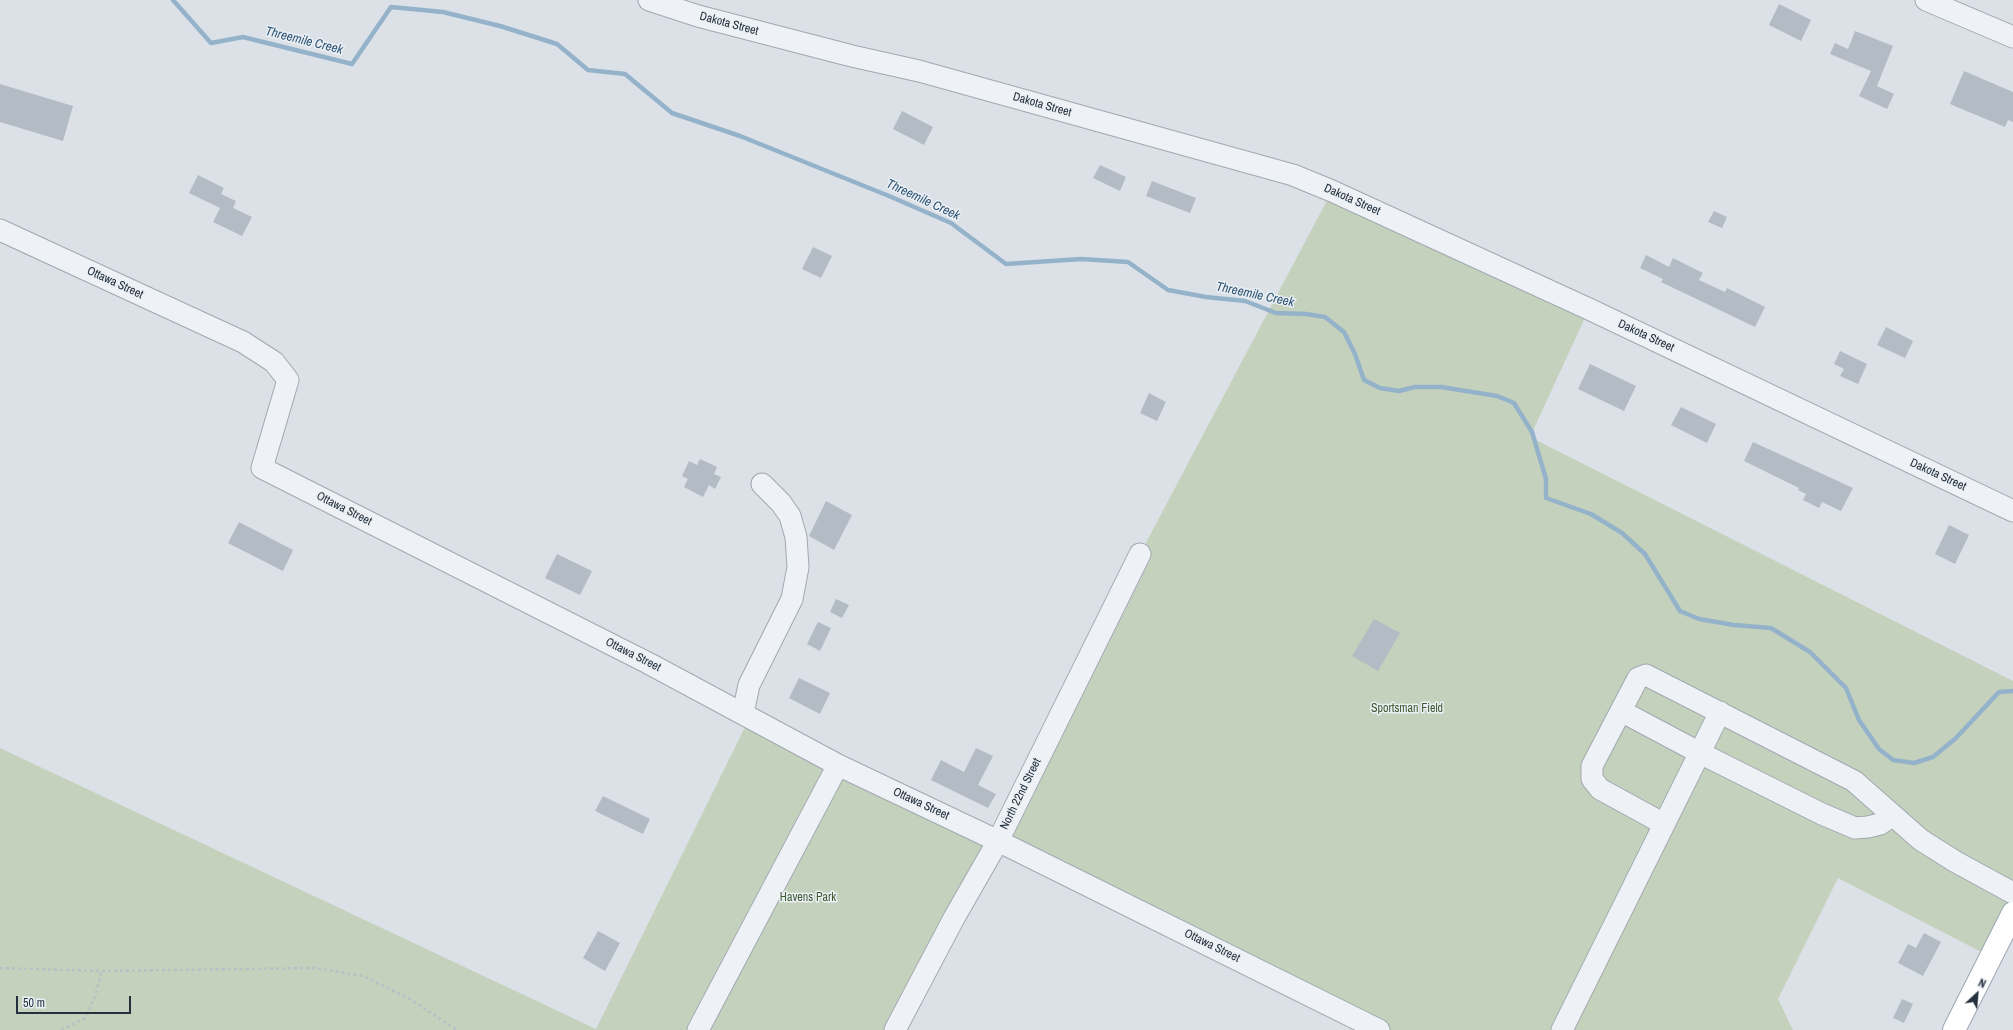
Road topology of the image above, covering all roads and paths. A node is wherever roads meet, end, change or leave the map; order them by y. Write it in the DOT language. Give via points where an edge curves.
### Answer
graph roads {
  1 [pos="649,0"];
  2 [pos="1926,0"];
  3 [pos="1958,6"];
  4 [pos="700,8"];
  5 [pos="2013,37"];
  6 [pos="0,230"];
  7 [pos="762,484"];
  8 [pos="2013,511"];
  9 [pos="1140,554"];
  10 [pos="1621,711"];
  11 [pos="1720,712"];
  12 [pos="743,714"];
  13 [pos="1700,753"];
  14 [pos="838,765"];
  15 [pos="1893,815"];
  16 [pos="1664,824"];
  17 [pos="998,841"];
  18 [pos="2013,893"];
  19 [pos="2013,914"];
  20 [pos="0,968"];
  21 [pos="102,971"];
  22 [pos="61,1030"];
  23 [pos="457,1030"];
  24 [pos="698,1030"];
  25 [pos="895,1030"];
  26 [pos="1379,1030"];
  27 [pos="1562,1030"];
  28 [pos="1954,1030"];
  1 -- 4 [label="street, Dakota Street"];
  2 -- 3 [label="street"];
  3 -- 5 [label="street"];
  4 -- 8 [label="street, Dakota Street" via="844,54 919,71 1293,175 1589,310"];
  6 -- 12 [label="street, Ottawa Street" via="243,342 274,362 288,380 262,468 641,659"];
  7 -- 12 [label="street" via="790,516 796,537 798,567 792,599 749,685"];
  9 -- 17 [label="street, North 22nd Street"];
  10 -- 11 [label="street" via="1638,678 1646,675"];
  10 -- 13 [label="street"];
  10 -- 16 [label="street" via="1592,766 1592,779 1600,789"];
  11 -- 13 [label="street"];
  11 -- 15 [label="street" via="1854,780"];
  12 -- 14 [label="street, Ottawa Street"];
  13 -- 15 [label="street" via="1854,828 1868,828"];
  13 -- 16 [label="street"];
  14 -- 17 [label="street, Ottawa Street"];
  14 -- 24 [label="street"];
  15 -- 18 [label="street" via="1921,840"];
  16 -- 27 [label="street"];
  17 -- 25 [label="street, North 22nd Street"];
  17 -- 26 [label="street, Ottawa Street"];
  19 -- 28 [label="main road"];
  20 -- 21 [label="path"];
  21 -- 22 [label="path" via="85,1018"];
  21 -- 23 [label="path" via="314,968 363,976 410,999"];
}
